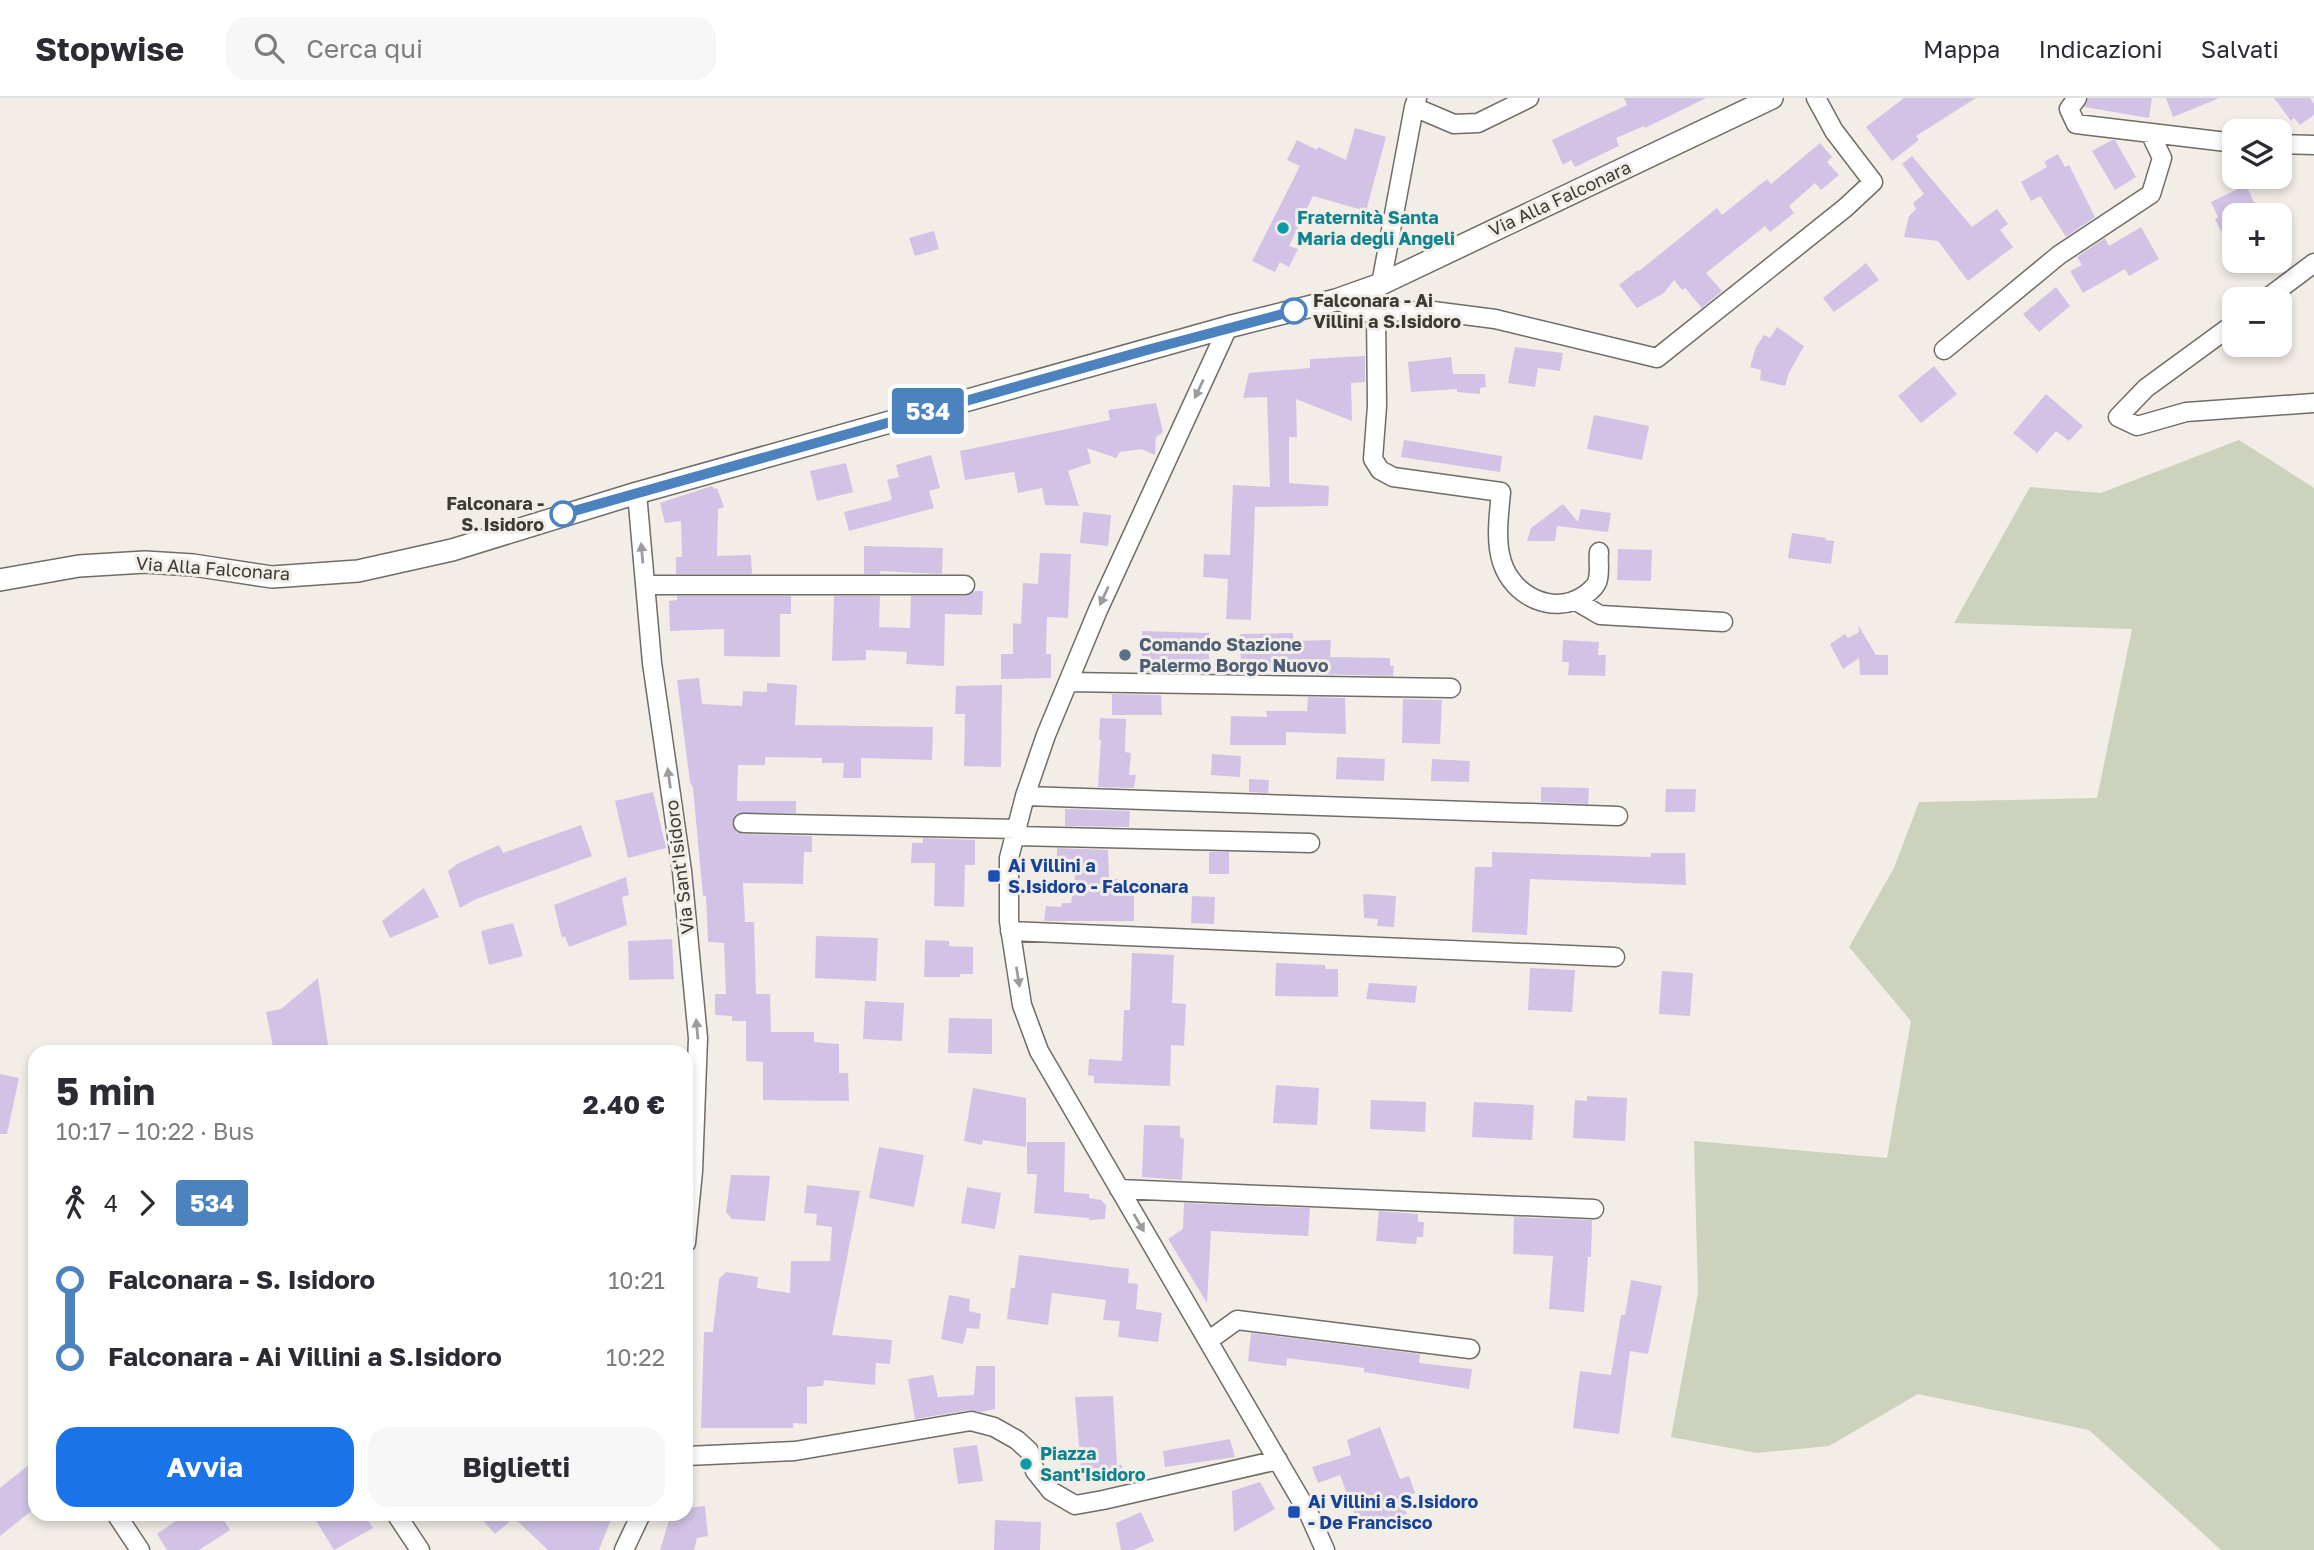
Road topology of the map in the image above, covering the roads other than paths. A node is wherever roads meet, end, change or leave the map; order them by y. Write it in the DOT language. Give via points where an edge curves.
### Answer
graph roads {
  1 [pos="1529,98"];
  2 [pos="1772,98"];
  3 [pos="1816,98"];
  4 [pos="2077,98"];
  5 [pos="1416,103"];
  6 [pos="2151,135"];
  7 [pos="2222,142"];
  8 [pos="2292,144"];
  9 [pos="2314,145"];
  10 [pos="2314,263"];
  11 [pos="1381,284"];
  12 [pos="2282,287"];
  13 [pos="1336,300"];
  14 [pos="1376,312"];
  15 [pos="1228,327"];
  16 [pos="2222,332"];
  17 [pos="1944,350"];
  18 [pos="2314,403"];
  19 [pos="637,492"];
  20 [pos="1599,552"];
  21 [pos="0,580"];
  22 [pos="645,585"];
  23 [pos="965,585"];
  24 [pos="1576,601"];
  25 [pos="1723,622"];
  26 [pos="1068,682"];
  27 [pos="1451,688"];
  28 [pos="1025,796"];
  29 [pos="1618,816"];
  30 [pos="743,823"];
  31 [pos="1016,832"];
  32 [pos="1310,843"];
  33 [pos="1010,931"];
  34 [pos="1615,957"];
  35 [pos="693,1180"];
  36 [pos="1119,1189"];
  37 [pos="1594,1209"];
  38 [pos="1208,1341"];
  39 [pos="1470,1349"];
  40 [pos="693,1456"];
  41 [pos="1278,1460"];
  42 [pos="121,1521"];
  43 [pos="401,1521"];
  44 [pos="637,1521"];
  45 [pos="140,1550"];
  46 [pos="420,1550"];
  47 [pos="624,1550"];
  48 [pos="1325,1550"];
  1 -- 5 [label="street" via="1478,123 1454,124"];
  2 -- 11 [label="street, Via Alla Falconara"];
  3 -- 14 [label="street" via="1834,131 1873,182 1657,358 1495,319 1433,311"];
  4 -- 6 [label="street" via="2069,108 2076,124"];
  5 -- 11 [label="street"];
  6 -- 7 [label="street"];
  6 -- 17 [label="street" via="2162,158 2151,194 2059,255"];
  8 -- 9 [label="street"];
  10 -- 12 [label="street"];
  11 -- 13 [label="street, Via Alla Falconara"];
  13 -- 14 [label="street"];
  13 -- 15 [label="street, Via Alla Falconara"];
  14 -- 24 [label="street" via="1373,459 1380,470 1394,477 1501,492 1498,541 1502,564 1511,578 1522,591 1547,605"];
  15 -- 19 [label="street, Via Alla Falconara"];
  15 -- 26 [label="street, one-way"];
  16 -- 18 [label="street" via="2146,388 2118,417 2137,426 2186,412"];
  19 -- 21 [label="street, Via Alla Falconara" via="452,550 358,571 272,577 145,562 79,566"];
  22 -- 19 [label="street, Via Sant'Isidoro, one-way"];
  20 -- 24 [label="street" via="1598,580"];
  22 -- 23 [label="street"];
  35 -- 22 [label="street, Via Sant'Isidoro, one-way" via="698,1038 682,871"];
  24 -- 25 [label="street" via="1600,615"];
  26 -- 27 [label="street"];
  26 -- 28 [label="street"];
  28 -- 29 [label="street"];
  28 -- 31 [label="street"];
  30 -- 31 [label="street"];
  31 -- 32 [label="street"];
  31 -- 33 [label="street" via="1010,858"];
  33 -- 34 [label="street"];
  33 -- 36 [label="street, one-way" via="1022,1005 1039,1051"];
  36 -- 37 [label="street"];
  36 -- 38 [label="street, one-way"];
  38 -- 39 [label="street" via="1237,1320"];
  38 -- 41 [label="street"];
  40 -- 41 [label="street" via="795,1451 971,1421 1017,1440 1029,1451 1035,1471 1051,1492 1075,1505"];
  41 -- 48 [label="street"];
  42 -- 45 [label="street"];
  43 -- 46 [label="street"];
  44 -- 47 [label="street"];
}
